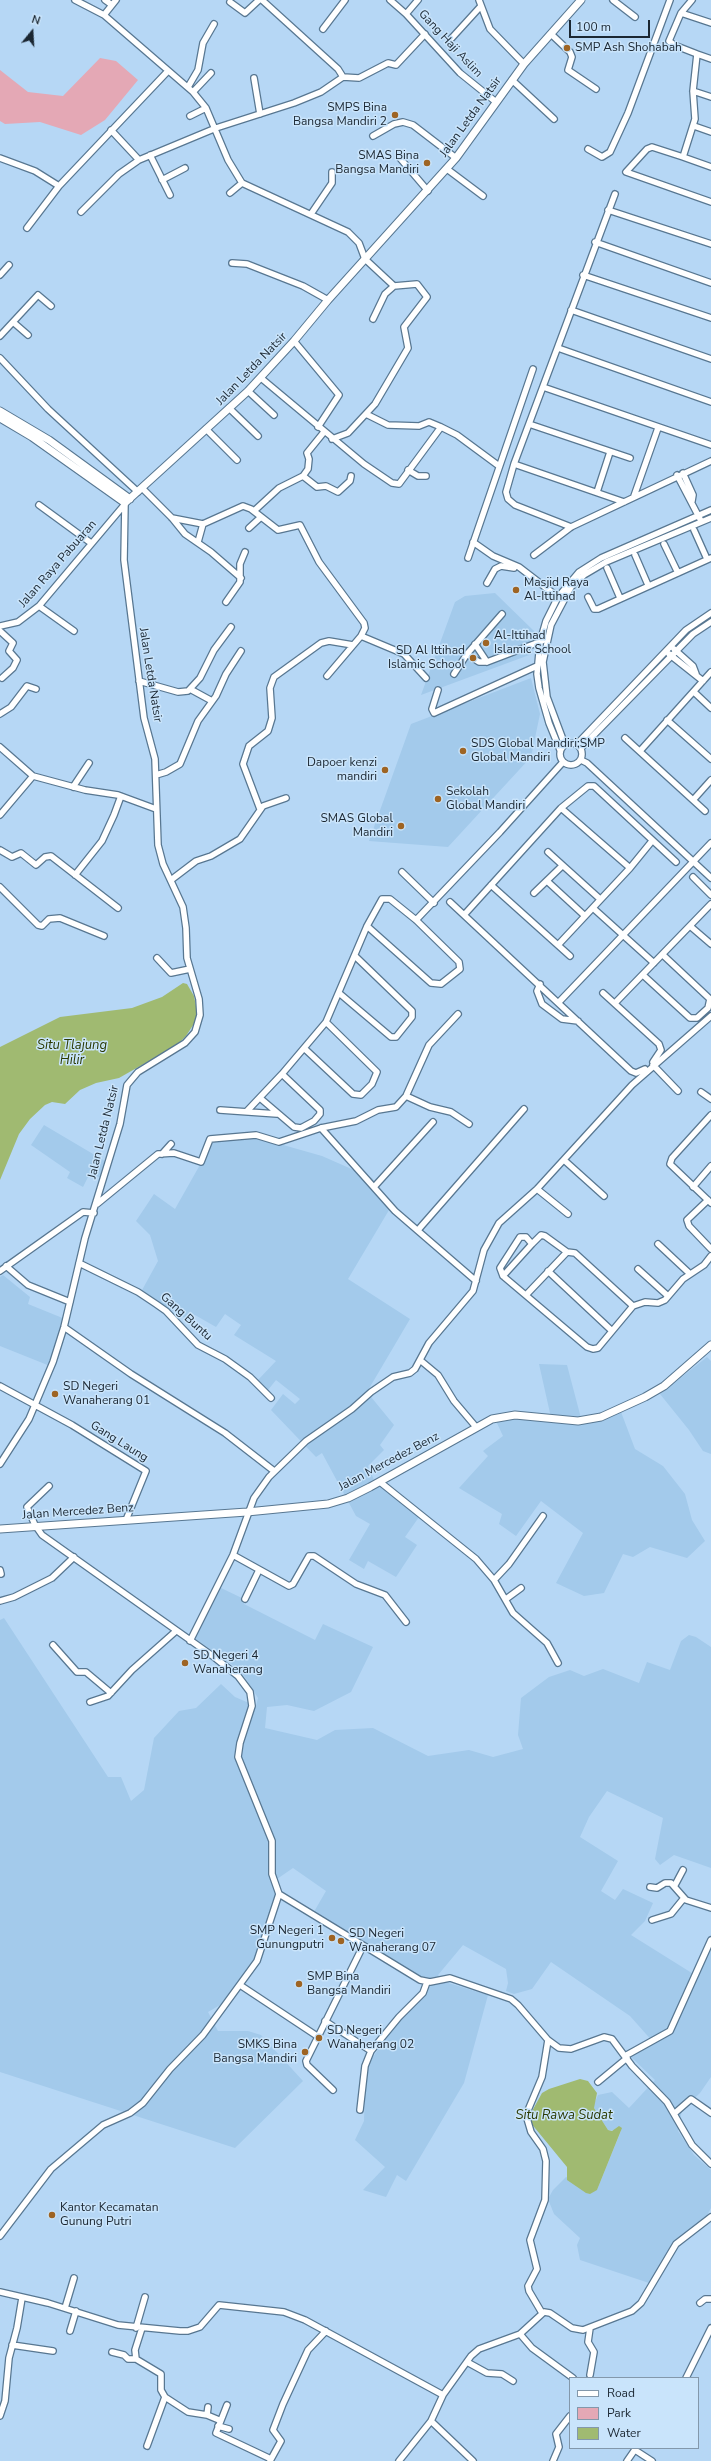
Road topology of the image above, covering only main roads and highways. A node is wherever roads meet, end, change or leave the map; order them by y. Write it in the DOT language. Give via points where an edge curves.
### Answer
graph roads {
  1 [pos="581,0"];
  2 [pos="0,411"];
  3 [pos="0,418"];
  4 [pos="128,501"];
  5 [pos="711,1345"];
  6 [pos="0,1528"];
  1 -- 4 [label="main road, Jalan Letda Natsir" via="524,64 447,169 261,378"];
  2 -- 4 [label="main road" via="49,440"];
  3 -- 4 [label="main road"];
  5 -- 6 [label="main road, Jalan Mercedez Benz" via="658,1390 601,1417 586,1421 515,1415 496,1418 380,1482 348,1498 328,1504 247,1512"];
}
